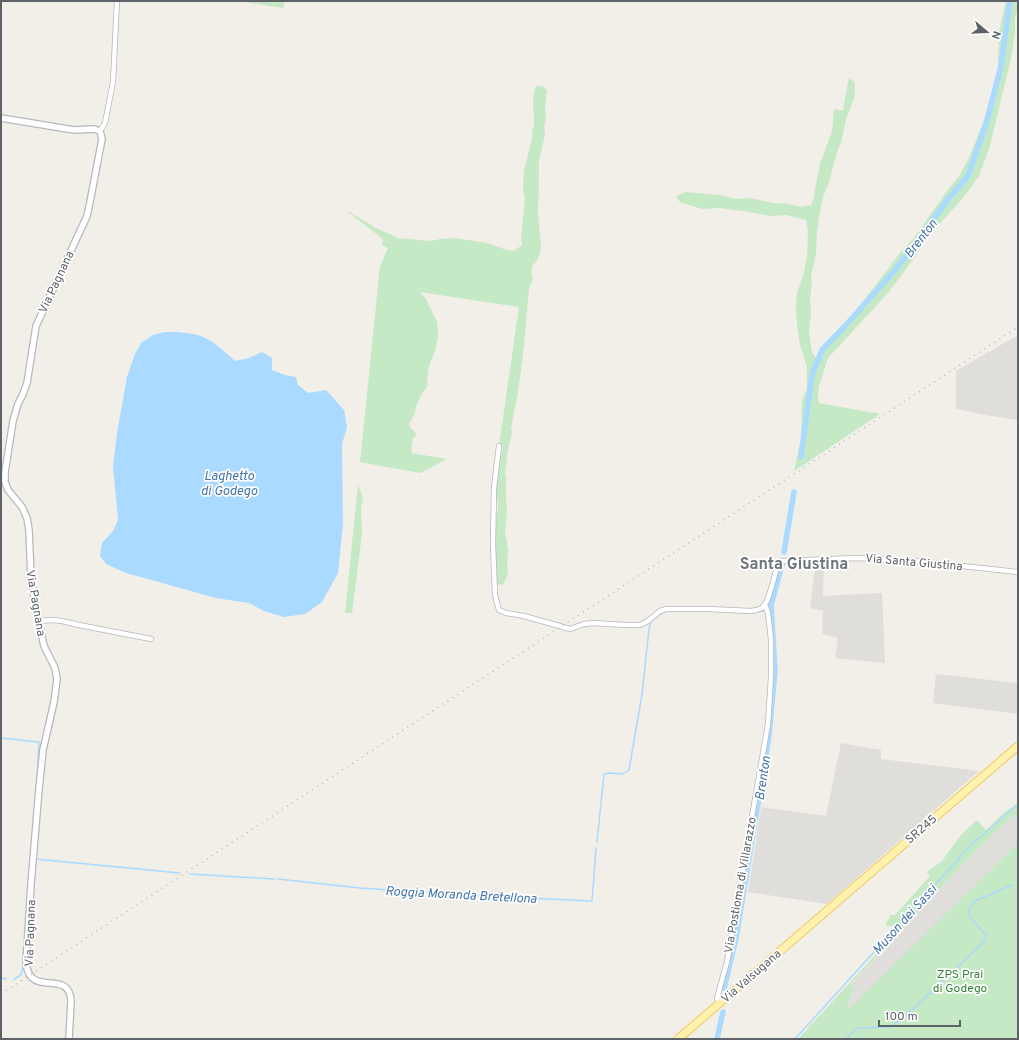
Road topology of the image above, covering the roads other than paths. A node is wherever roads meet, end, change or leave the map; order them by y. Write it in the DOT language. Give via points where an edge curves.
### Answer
graph roads {
  1 [pos="117,1"];
  2 [pos="1,118"];
  3 [pos="100,131"];
  4 [pos="500,446"];
  5 [pos="1018,572"];
  6 [pos="766,606"];
  7 [pos="39,621"];
  8 [pos="150,639"];
  9 [pos="1018,746"];
  10 [pos="825,912"];
  11 [pos="720,1003"];
  12 [pos="69,1039"];
  13 [pos="678,1039"];
  1 -- 3 [label="street, Via Pagnana" via="113,82 106,119"];
  2 -- 3 [label="street" via="74,130"];
  3 -- 7 [label="street, Via Pagnana" via="102,140 88,211 36,326 27,384 15,415 6,462 6,485 22,507 29,526 30,572"];
  4 -- 6 [label="street" via="494,488 492,544 495,595 499,610 570,629 593,623 640,625 667,608 751,611"];
  5 -- 6 [label="street, Via Santa Giustina" via="864,558 781,560"];
  6 -- 11 [label="street, Via Postioma di Villarazzo" via="771,632 772,667 768,724 727,962 718,998"];
  7 -- 8 [label="street" via="62,621"];
  7 -- 12 [label="street, Via Pagnana" via="44,646 55,668 57,679 43,750 26,963 27,969 36,981 60,984 71,993"];
  9 -- 10 [label="main road, SR245 / SR245"];
  10 -- 11 [label="main road, Via Valsugana / SR245"];
  11 -- 13 [label="main road, Via Valsugana / SR245"];
}
